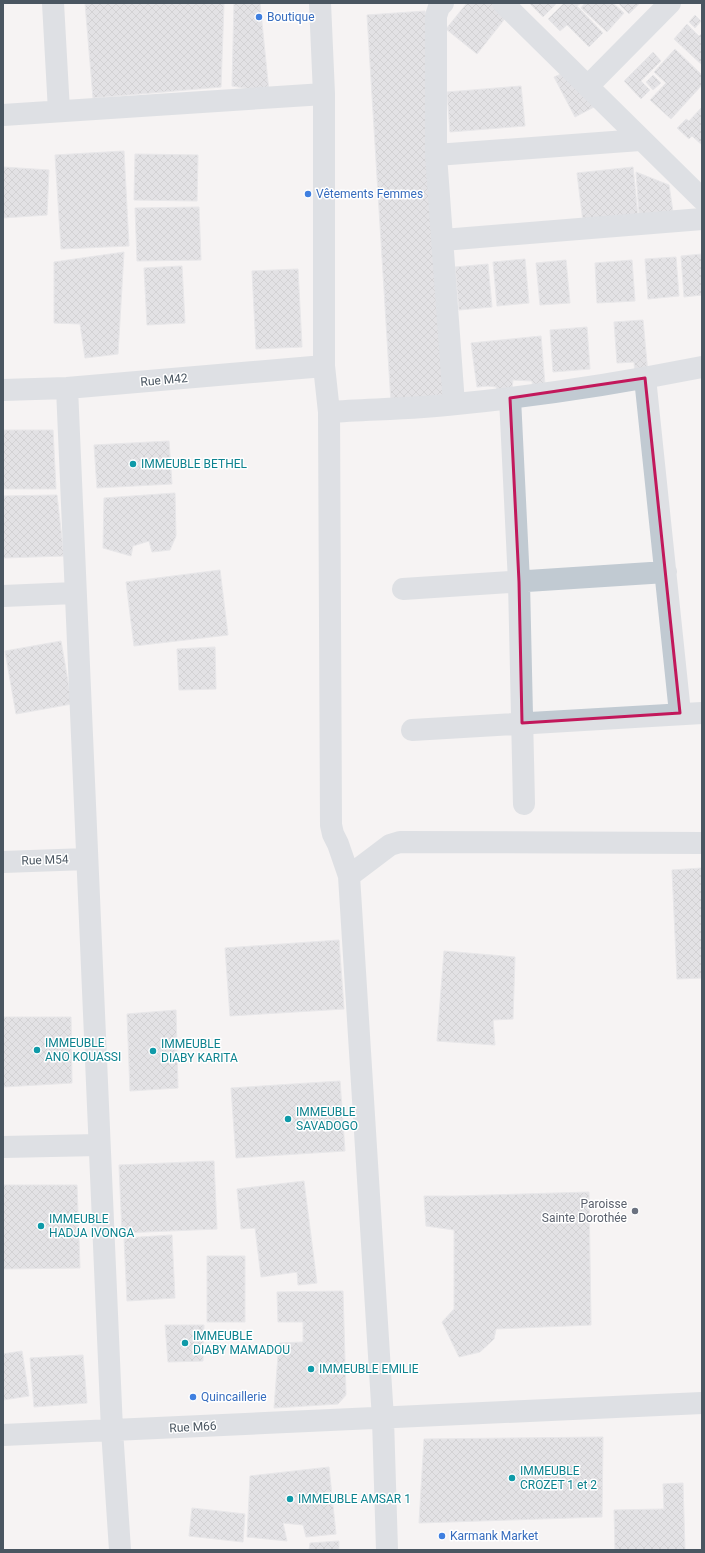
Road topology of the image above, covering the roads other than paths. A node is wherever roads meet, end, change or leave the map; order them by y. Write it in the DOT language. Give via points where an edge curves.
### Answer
graph roads {
  1 [pos="53,3"];
  2 [pos="320,3"];
  3 [pos="443,3"];
  4 [pos="502,3"];
  5 [pos="670,3"];
  6 [pos="588,86"];
  7 [pos="324,94"];
  8 [pos="59,111"];
  9 [pos="3,115"];
  10 [pos="640,140"];
  11 [pos="436,155"];
  12 [pos="702,199"];
  13 [pos="702,218"];
  14 [pos="443,240"];
  15 [pos="324,366"];
  16 [pos="702,367"];
  17 [pos="645,378"];
  18 [pos="67,388"];
  19 [pos="3,390"];
  20 [pos="510,398"];
  21 [pos="454,404"];
  22 [pos="329,412"];
  23 [pos="666,572"];
  24 [pos="519,582"];
  25 [pos="403,589"];
  26 [pos="75,593"];
  27 [pos="3,596"];
  28 [pos="680,713"];
  29 [pos="702,713"];
  30 [pos="522,723"];
  31 [pos="412,730"];
  32 [pos="524,804"];
  33 [pos="702,843"];
  34 [pos="87,859"];
  35 [pos="3,862"];
  36 [pos="349,876"];
  37 [pos="99,1145"];
  38 [pos="3,1147"];
  39 [pos="702,1404"];
  40 [pos="383,1419"];
  41 [pos="112,1430"];
  42 [pos="3,1435"];
  43 [pos="120,1550"];
  44 [pos="387,1550"];
  1 -- 8 [label="street"];
  2 -- 7 [label="street"];
  3 -- 11 [label="street" via="436,16"];
  4 -- 6 [label="street"];
  5 -- 6 [label="street"];
  6 -- 10 [label="street"];
  7 -- 8 [label="street"];
  7 -- 15 [label="street"];
  8 -- 9 [label="street"];
  10 -- 11 [label="street"];
  10 -- 12 [label="street"];
  11 -- 14 [label="street"];
  13 -- 14 [label="street"];
  14 -- 21 [label="street"];
  15 -- 18 [label="street, Rue M42"];
  15 -- 22 [label="street"];
  16 -- 17 [label="street"];
  17 -- 20 [label="street"];
  17 -- 23 [label="street"];
  18 -- 19 [label="street, Rue M42"];
  18 -- 26 [label="street"];
  20 -- 21 [label="street"];
  20 -- 24 [label="street"];
  21 -- 22 [label="street"];
  22 -- 36 [label="street" via="332,824 333,834"];
  23 -- 24 [label="street"];
  23 -- 28 [label="street"];
  24 -- 25 [label="street"];
  24 -- 30 [label="street"];
  26 -- 27 [label="street"];
  26 -- 34 [label="street"];
  28 -- 29 [label="street"];
  28 -- 30 [label="street"];
  30 -- 31 [label="street"];
  30 -- 32 [label="street"];
  33 -- 36 [label="street" via="400,842 390,845"];
  34 -- 35 [label="street, Rue M54"];
  34 -- 37 [label="street"];
  36 -- 40 [label="street"];
  37 -- 38 [label="street"];
  37 -- 41 [label="street"];
  39 -- 40 [label="street, Rue M66"];
  40 -- 41 [label="street, Rue M66"];
  40 -- 44 [label="street"];
  41 -- 42 [label="street, Rue M66"];
  41 -- 43 [label="street"];
}
